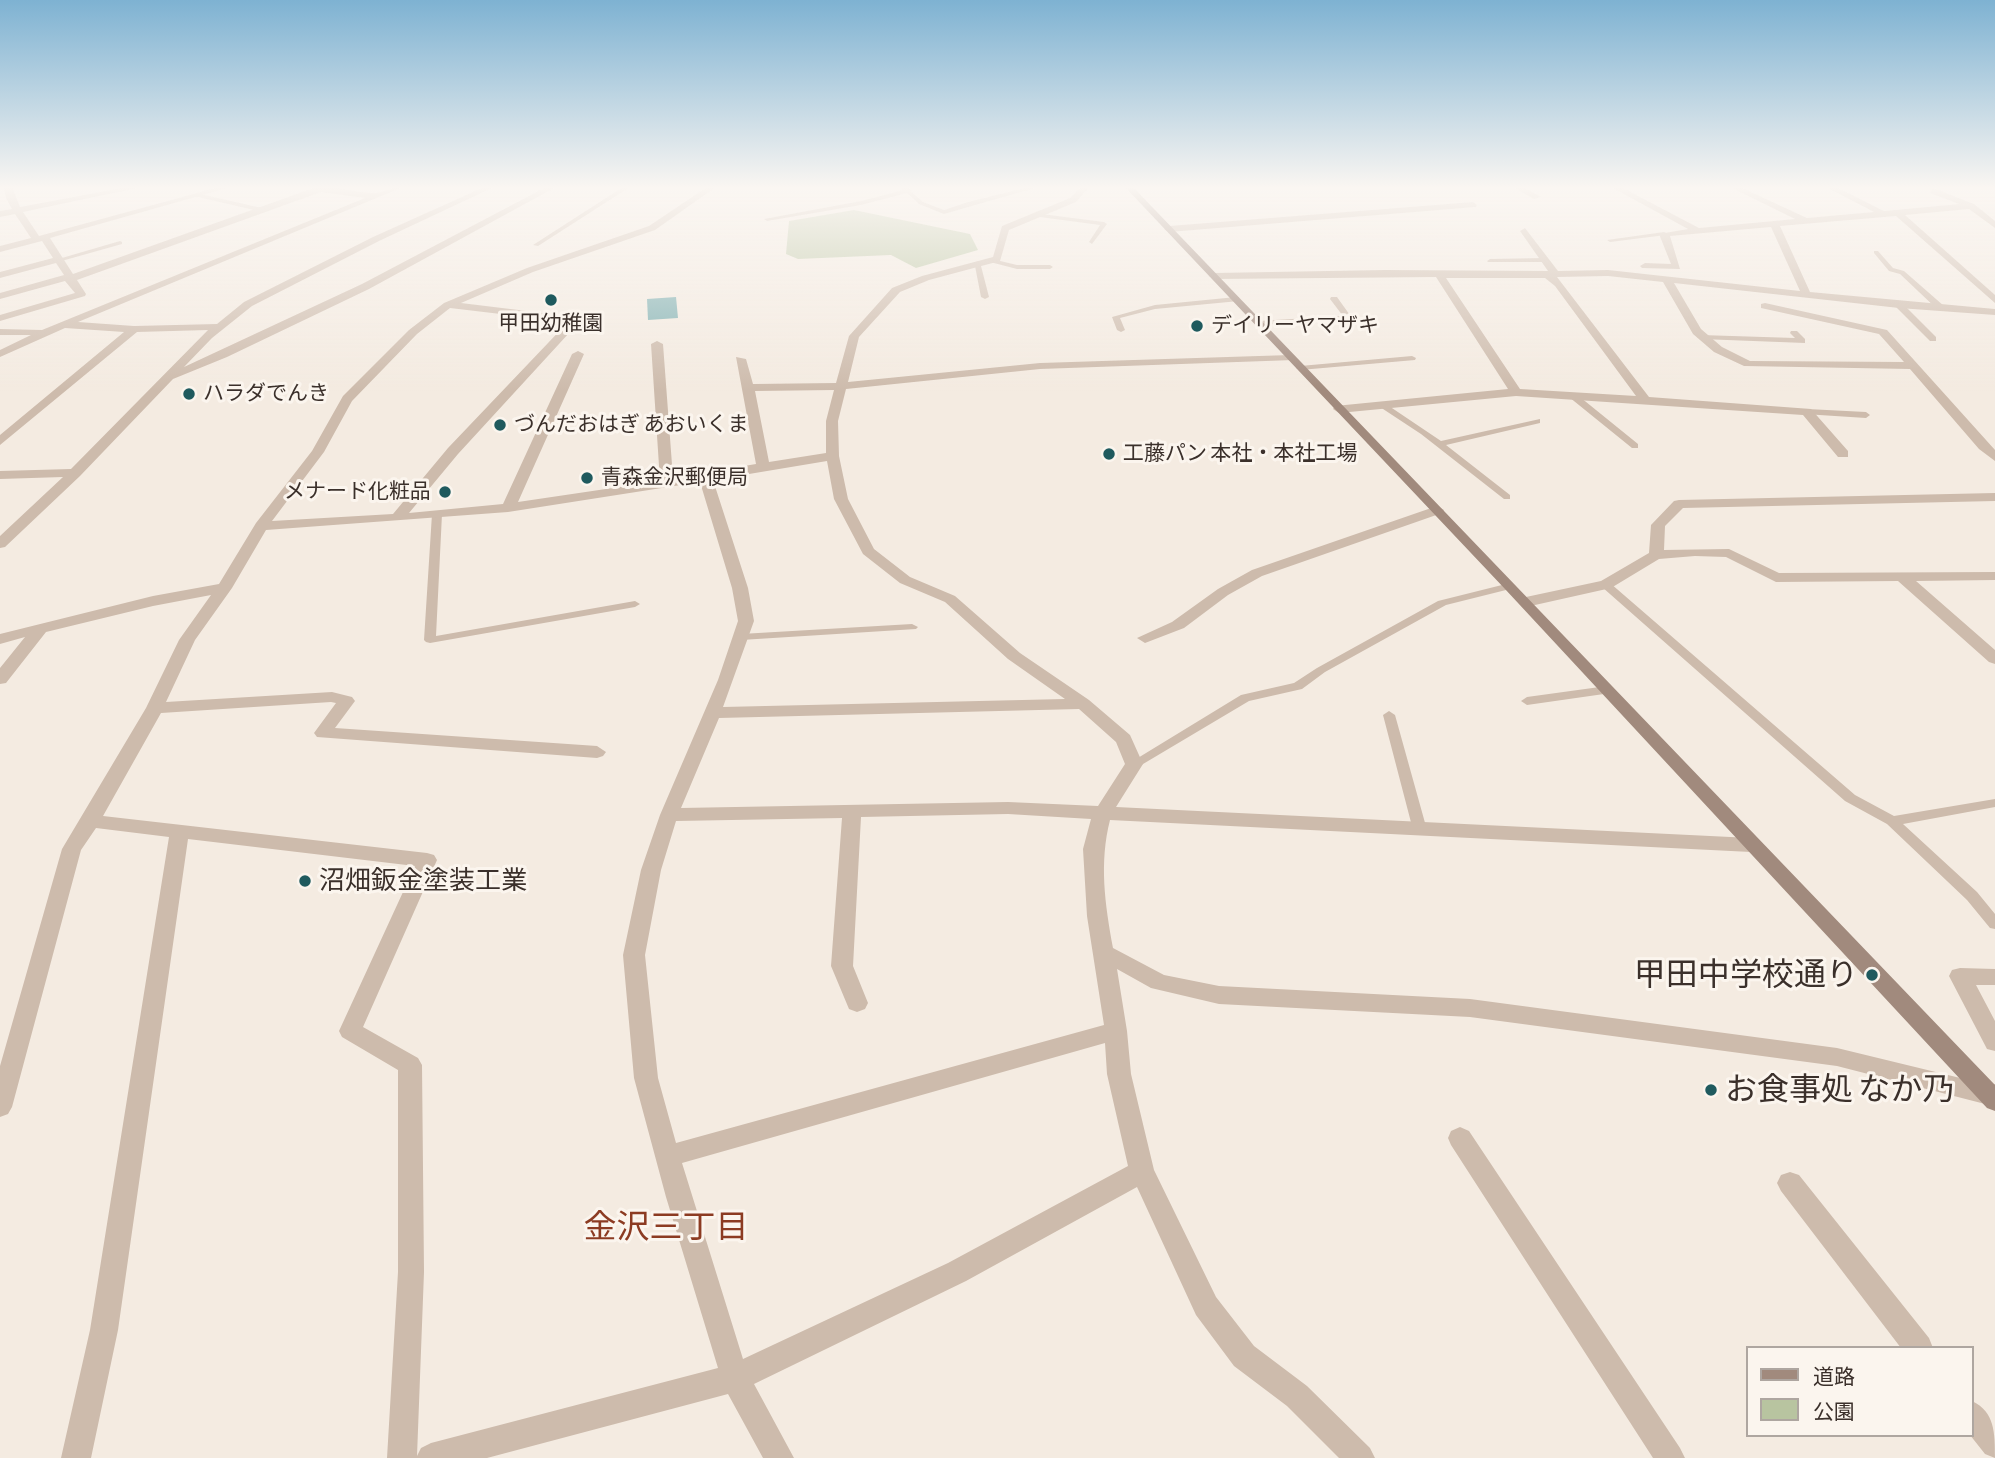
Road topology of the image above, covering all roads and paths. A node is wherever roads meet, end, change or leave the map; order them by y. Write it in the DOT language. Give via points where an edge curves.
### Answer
graph roads {
  1 [pos="54,255"];
  2 [pos="76,255"];
  3 [pos="134,255"];
  4 [pos="233,255"];
  5 [pos="345,255"];
  6 [pos="428,255"];
  7 [pos="573,255"];
  8 [pos="999,255"];
  9 [pos="1194,255"];
  10 [pos="1540,255"];
  11 [pos="1672,255"];
  12 [pos="1788,255"];
  13 [pos="1879,255"];
  14 [pos="1945,255"];
  15 [pos="58,260"];
  16 [pos="1543,260"];
  17 [pos="1490,261"];
  18 [pos="985,264"];
  19 [pos="1050,267"];
  20 [pos="1551,274"];
  21 [pos="0,275"];
  22 [pos="1627,275"];
  23 [pos="1214,276"];
  24 [pos="1440,276"];
  25 [pos="69,278"];
  26 [pos="1667,279"];
  27 [pos="1805,294"];
  28 [pos="0,296"];
  29 [pos="985,297"];
  30 [pos="1236,299"];
  31 [pos="1334,299"];
  32 [pos="1995,299"];
  33 [pos="448,305"];
  34 [pos="1899,305"];
  35 [pos="1765,306"];
  36 [pos="1941,308"];
  37 [pos="1995,312"];
  38 [pos="0,318"];
  39 [pos="1258,323"];
  40 [pos="62,325"];
  41 [pos="218,327"];
  42 [pos="134,329"];
  43 [pos="1121,330"];
  44 [pos="0,332"];
  45 [pos="46,332"];
  46 [pos="1794,333"];
  47 [pos="1702,337"];
  48 [pos="1933,339"];
  49 [pos="657,344"];
  50 [pos="0,354"];
  51 [pos="578,354"];
  52 [pos="1290,358"];
  53 [pos="1412,358"];
  54 [pos="740,359"];
  55 [pos="1913,366"];
  56 [pos="1300,368"];
  57 [pos="165,380"];
  58 [pos="841,386"];
  59 [pos="748,388"];
  60 [pos="1516,392"];
  61 [pos="1572,396"];
  62 [pos="1645,400"];
  63 [pos="1383,405"];
  64 [pos="1339,409"];
  65 [pos="1807,412"];
  66 [pos="1866,415"];
  67 [pos="1537,421"];
  68 [pos="0,441"];
  69 [pos="1440,444"];
  70 [pos="1635,446"];
  71 [pos="1843,454"];
  72 [pos="833,456"];
  73 [pos="1995,457"];
  74 [pos="763,467"];
  75 [pos="75,473"];
  76 [pos="0,475"];
  77 [pos="705,475"];
  78 [pos="667,483"];
  79 [pos="1507,497"];
  80 [pos="1995,497"];
  81 [pos="508,508"];
  82 [pos="1437,510"];
  83 [pos="437,514"];
  84 [pos="398,517"];
  85 [pos="261,526"];
  86 [pos="0,544"];
  87 [pos="1656,555"];
  88 [pos="1995,576"];
  89 [pos="1902,577"];
  90 [pos="1606,585"];
  91 [pos="1510,586"];
  92 [pos="224,588"];
  93 [pos="1526,602"];
  94 [pos="635,604"];
  95 [pos="912,627"];
  96 [pos="40,630"];
  97 [pos="741,637"];
  98 [pos="1145,638"];
  99 [pos="0,639"];
  100 [pos="1995,659"];
  101 [pos="0,679"];
  102 [pos="1607,690"];
  103 [pos="1527,701"];
  104 [pos="1083,704"];
  105 [pos="155,708"];
  106 [pos="712,713"];
  107 [pos="1389,715"];
  108 [pos="597,751"];
  109 [pos="1134,764"];
  110 [pos="1995,803"];
  111 [pos="852,811"];
  112 [pos="1102,814"];
  113 [pos="669,815"];
  114 [pos="91,821"];
  115 [pos="1892,821"];
  116 [pos="1420,830"];
  117 [pos="180,831"];
  118 [pos="1751,845"];
  119 [pos="1995,924"];
  120 [pos="1104,953"];
  121 [pos="1995,977"];
  122 [pos="857,1003"];
  123 [pos="1116,1031"];
  124 [pos="1995,1042"];
  125 [pos="8,1048"];
  126 [pos="1993,1097"];
  127 [pos="0,1107"];
  128 [pos="1460,1138"];
  129 [pos="667,1156"];
  130 [pos="1142,1171"];
  131 [pos="1790,1183"];
  132 [pos="1917,1346"];
  133 [pos="735,1378"];
  134 [pos="1974,1418"];
  135 [pos="1995,1444"];
  136 [pos="76,1458"];
  137 [pos="402,1458"];
  138 [pos="431,1458"];
  139 [pos="779,1458"];
  140 [pos="1360,1458"];
  141 [pos="1670,1458"];
  1 -- 15 [label="street"];
  2 -- 15 [label="lane"];
  3 -- 25 [label="street"];
  4 -- 40 [label="street"];
  5 -- 41 [label="street" via="281,285"];
  6 -- 57 [label="street" via="278,331"];
  7 -- 33 [label="street"];
  8 -- 18 [label="street"];
  9 -- 23 [label="street"];
  10 -- 16 [label="street"];
  11 -- 22 [label="street" via="1677,267 1621,268"];
  12 -- 27 [label="street"];
  13 -- 36 [label="lane" via="1891,270 1902,272"];
  14 -- 32 [label="street"];
  15 -- 21 [label="street"];
  15 -- 25 [label="street"];
  16 -- 17 [label="lane"];
  16 -- 20 [label="street"];
  18 -- 19 [label="lane"];
  18 -- 29 [label="lane"];
  18 -- 58 [label="street" via="896,290 854,336"];
  20 -- 22 [label="street"];
  20 -- 24 [label="street"];
  20 -- 62 [label="street"];
  22 -- 26 [label="street"];
  23 -- 24 [label="street"];
  23 -- 30 [label="street"];
  24 -- 60 [label="street"];
  25 -- 28 [label="street"];
  25 -- 38 [label="street" via="81,294"];
  26 -- 27 [label="street"];
  26 -- 47 [label="street" via="1690,326"];
  27 -- 34 [label="street"];
  30 -- 39 [label="street"];
  30 -- 43 [label="lane" via="1155,307 1116,317"];
  31 -- 39 [label="lane" via="1348,318"];
  33 -- 84 [label="street" via="576,320"];
  33 -- 85 [label="street" via="347,399 318,452"];
  34 -- 36 [label="street"];
  34 -- 48 [label="lane"];
  35 -- 55 [label="street" via="1883,332"];
  36 -- 37 [label="street"];
  39 -- 52 [label="street"];
  40 -- 42 [label="street"];
  40 -- 45 [label="street"];
  41 -- 42 [label="street"];
  41 -- 57 [label="street"];
  42 -- 68 [label="street"];
  44 -- 45 [label="street"];
  45 -- 50 [label="street"];
  46 -- 47 [label="lane" via="1802,341"];
  47 -- 55 [label="street" via="1723,356 1748,364"];
  49 -- 78 [label="street"];
  51 -- 81 [label="street"];
  52 -- 56 [label="street"];
  52 -- 58 [label="street" via="1040,366"];
  53 -- 56 [label="lane"];
  54 -- 59 [label="street"];
  55 -- 73 [label="street"];
  56 -- 64 [label="street"];
  57 -- 75 [label="street"];
  58 -- 59 [label="street"];
  58 -- 72 [label="street" via="832,421"];
  59 -- 74 [label="street"];
  60 -- 61 [label="street"];
  60 -- 63 [label="street"];
  61 -- 62 [label="street"];
  61 -- 70 [label="lane"];
  62 -- 65 [label="street"];
  63 -- 64 [label="street"];
  63 -- 69 [label="lane"];
  64 -- 82 [label="street"];
  65 -- 66 [label="lane"];
  65 -- 71 [label="street"];
  67 -- 69 [label="lane"];
  69 -- 79 [label="lane"];
  72 -- 74 [label="street"];
  72 -- 104 [label="street" via="841,499 868,551 905,580 950,599 1014,656"];
  74 -- 77 [label="street"];
  75 -- 76 [label="street"];
  75 -- 86 [label="street"];
  77 -- 78 [label="street"];
  77 -- 97 [label="street" via="740,588 746,621"];
  78 -- 81 [label="street"];
  80 -- 87 [label="street" via="1679,504 1658,525"];
  81 -- 83 [label="street"];
  82 -- 91 [label="street"];
  82 -- 98 [label="street" via="1257,573 1178,625"];
  83 -- 84 [label="street"];
  83 -- 94 [label="lane" via="430,639"];
  84 -- 85 [label="street"];
  85 -- 92 [label="street"];
  87 -- 89 [label="street" via="1730,553 1776,578"];
  87 -- 90 [label="street"];
  88 -- 89 [label="street"];
  89 -- 100 [label="street"];
  90 -- 93 [label="street"];
  90 -- 115 [label="lane" via="1850,798"];
  91 -- 93 [label="street"];
  91 -- 109 [label="lane" via="1442,603 1298,686 1245,698"];
  92 -- 96 [label="street"];
  92 -- 105 [label="street" via="187,640"];
  93 -- 102 [label="street"];
  95 -- 97 [label="lane"];
  96 -- 99 [label="street"];
  96 -- 101 [label="street"];
  97 -- 106 [label="street"];
  102 -- 103 [label="lane"];
  102 -- 118 [label="street"];
  104 -- 106 [label="street"];
  104 -- 109 [label="street" via="1124,739"];
  105 -- 108 [label="street" via="332,697 346,701 323,733"];
  105 -- 114 [label="street"];
  106 -- 113 [label="street"];
  107 -- 116 [label="lane"];
  109 -- 112 [label="street"];
  110 -- 115 [label="lane"];
  111 -- 112 [label="street" via="1009,808"];
  111 -- 113 [label="street"];
  111 -- 122 [label="street" via="842,966"];
  112 -- 116 [label="street"];
  112 -- 120 [label="street" via="1093,849"];
  113 -- 129 [label="street" via="651,870 634,955 646,1078"];
  114 -- 117 [label="street"];
  114 -- 125 [label="street" via="72,849"];
  115 -- 119 [label="lane" via="1972,896"];
  116 -- 118 [label="street"];
  117 -- 136 [label="street" via="104,1330"];
  117 -- 137 [label="street" via="427,860 350,1031 410,1065 411,1272"];
  118 -- 126 [label="street"];
  120 -- 123 [label="street"];
  120 -- 126 [label="street" via="1159,982 1219,995 1483,1010 1838,1057"];
  121 -- 124 [label="street" via="1960,976"];
  123 -- 129 [label="street"];
  123 -- 130 [label="street" via="1119,1074"];
  125 -- 127 [label="street"];
  128 -- 141 [label="street"];
  129 -- 133 [label="street"];
  130 -- 133 [label="street" via="957,1272"];
  130 -- 140 [label="street" via="1206,1306 1244,1356 1297,1396"];
  131 -- 132 [label="street"];
  133 -- 138 [label="street"];
  133 -- 139 [label="street"];
  134 -- 135 [label="street"];
}
